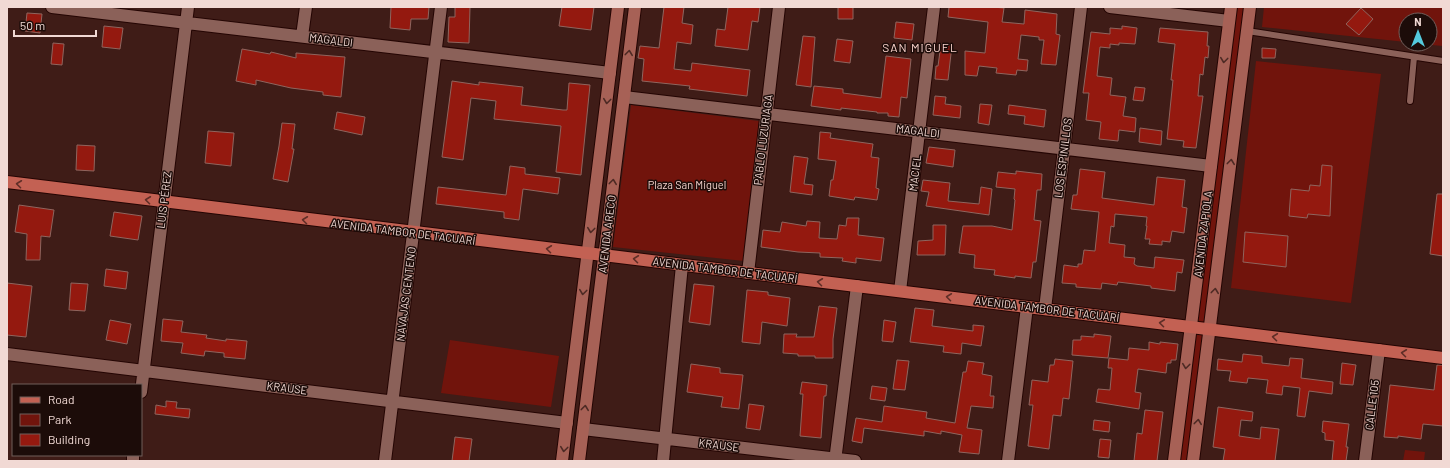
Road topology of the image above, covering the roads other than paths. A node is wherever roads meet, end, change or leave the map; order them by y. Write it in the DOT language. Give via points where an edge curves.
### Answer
graph roads {
  1 [pos="52,7"];
  2 [pos="188,7"];
  3 [pos="306,7"];
  4 [pos="441,7"];
  5 [pos="618,7"];
  6 [pos="635,7"];
  7 [pos="779,7"];
  8 [pos="934,7"];
  9 [pos="1081,7"];
  10 [pos="1110,7"];
  11 [pos="1231,7"];
  12 [pos="1250,7"];
  13 [pos="1229,21"];
  14 [pos="186,22"];
  15 [pos="1247,31"];
  16 [pos="302,36"];
  17 [pos="435,52"];
  18 [pos="1414,57"];
  19 [pos="1443,61"];
  20 [pos="610,73"];
  21 [pos="624,97"];
  22 [pos="1410,101"];
  23 [pos="767,114"];
  24 [pos="920,132"];
  25 [pos="1065,149"];
  26 [pos="1211,166"];
  27 [pos="7,182"];
  28 [pos="164,202"];
  29 [pos="413,233"];
  30 [pos="588,253"];
  31 [pos="604,255"];
  32 [pos="682,265"];
  33 [pos="748,273"];
  34 [pos="857,286"];
  35 [pos="900,292"];
  36 [pos="1027,307"];
  37 [pos="1045,309"];
  38 [pos="1191,327"];
  39 [pos="1210,329"];
  40 [pos="1379,350"];
  41 [pos="7,354"];
  42 [pos="1443,358"];
  43 [pos="144,370"];
  44 [pos="142,385"];
  45 [pos="393,401"];
  46 [pos="567,423"];
  47 [pos="583,429"];
  48 [pos="665,439"];
  49 [pos="835,460"];
  50 [pos="385,461"];
  51 [pos="562,461"];
  52 [pos="579,461"];
  53 [pos="663,461"];
  54 [pos="855,461"];
  55 [pos="1008,461"];
  56 [pos="1174,461"];
  57 [pos="1193,461"];
  58 [pos="1365,461"];
  1 -- 14 [label="street, MAGALDI"];
  2 -- 14 [label="street, LUIS PÉREZ"];
  3 -- 16 [label="street"];
  4 -- 17 [label="street, NAVAJAS CENTENO"];
  5 -- 20 [label="main road, AVENIDA ARECO"];
  21 -- 6 [label="main road, AVENIDA ARECO, one-way"];
  7 -- 23 [label="street, PABLO LUZURIAGA"];
  8 -- 24 [label="street, MACIEL"];
  9 -- 25 [label="street, LOS ESPINILLOS"];
  10 -- 13 [label="street"];
  11 -- 13 [label="main road, AVENIDA ZAPIOLA"];
  12 -- 15 [label="main road, AVENIDA ZAPIOLA"];
  13 -- 26 [label="main road, AVENIDA ZAPIOLA, one-way"];
  14 -- 16 [label="street, MAGALDI"];
  14 -- 28 [label="street, LUIS PÉREZ"];
  15 -- 18 [label="lane"];
  39 -- 15 [label="main road, AVENIDA ZAPIOLA, one-way"];
  16 -- 17 [label="street, MAGALDI"];
  17 -- 20 [label="street, MAGALDI"];
  17 -- 29 [label="street, NAVAJAS CENTENO"];
  18 -- 19 [label="lane"];
  18 -- 22 [label="lane"];
  20 -- 30 [label="main road, AVENIDA ARECO, one-way"];
  21 -- 23 [label="street, MAGALDI"];
  31 -- 21 [label="main road, AVENIDA ARECO, one-way"];
  23 -- 24 [label="street, MAGALDI"];
  23 -- 33 [label="street, PABLO LUZURIAGA"];
  24 -- 25 [label="street, MAGALDI"];
  24 -- 35 [label="street, MACIEL"];
  25 -- 26 [label="street, MAGALDI"];
  25 -- 37 [label="street, LOS ESPINILLOS"];
  26 -- 38 [label="main road, AVENIDA ZAPIOLA"];
  28 -- 27 [label="main road, AVENIDA TAMBOR DE TACUARÍ, one-way"];
  29 -- 28 [label="main road, AVENIDA TAMBOR DE TACUARÍ, one-way"];
  28 -- 43 [label="street, LUIS PÉREZ"];
  30 -- 29 [label="main road, AVENIDA TAMBOR DE TACUARÍ, one-way"];
  29 -- 45 [label="street, NAVAJAS CENTENO"];
  30 -- 31 [label="main road, AVENIDA TAMBOR DE TACUARÍ"];
  30 -- 46 [label="main road, AVENIDA ARECO, one-way"];
  32 -- 31 [label="main road, AVENIDA TAMBOR DE TACUARÍ, one-way"];
  47 -- 31 [label="main road, AVENIDA ARECO, one-way"];
  32 -- 33 [label="main road, AVENIDA TAMBOR DE TACUARÍ"];
  32 -- 48 [label="street"];
  34 -- 33 [label="main road, AVENIDA TAMBOR DE TACUARÍ, one-way"];
  34 -- 35 [label="main road, AVENIDA TAMBOR DE TACUARÍ"];
  34 -- 49 [label="street"];
  36 -- 35 [label="main road, AVENIDA TAMBOR DE TACUARÍ, one-way"];
  36 -- 37 [label="main road, AVENIDA TAMBOR DE TACUARÍ"];
  36 -- 55 [label="street"];
  38 -- 37 [label="main road, AVENIDA TAMBOR DE TACUARÍ, one-way"];
  38 -- 39 [label="main road, AVENIDA TAMBOR DE TACUARÍ"];
  38 -- 56 [label="main road, AVENIDA ZAPIOLA, one-way"];
  40 -- 39 [label="main road, AVENIDA TAMBOR DE TACUARÍ, one-way"];
  57 -- 39 [label="main road, AVENIDA ZAPIOLA, one-way"];
  42 -- 40 [label="main road, AVENIDA TAMBOR DE TACUARÍ, one-way"];
  40 -- 58 [label="street, CALLE 105"];
  41 -- 43 [label="street, KRAUSE"];
  43 -- 44 [label="street, LUIS PÉREZ"];
  43 -- 45 [label="street, KRAUSE"];
  45 -- 46 [label="street, KRAUSE"];
  45 -- 50 [label="street, NAVAJAS CENTENO"];
  46 -- 51 [label="main road, AVENIDA ARECO, one-way"];
  47 -- 48 [label="street, KRAUSE"];
  47 -- 52 [label="main road, AVENIDA ARECO"];
  48 -- 49 [label="street, KRAUSE"];
  48 -- 53 [label="street"];
  49 -- 54 [label="street, KRAUSE"];
}
